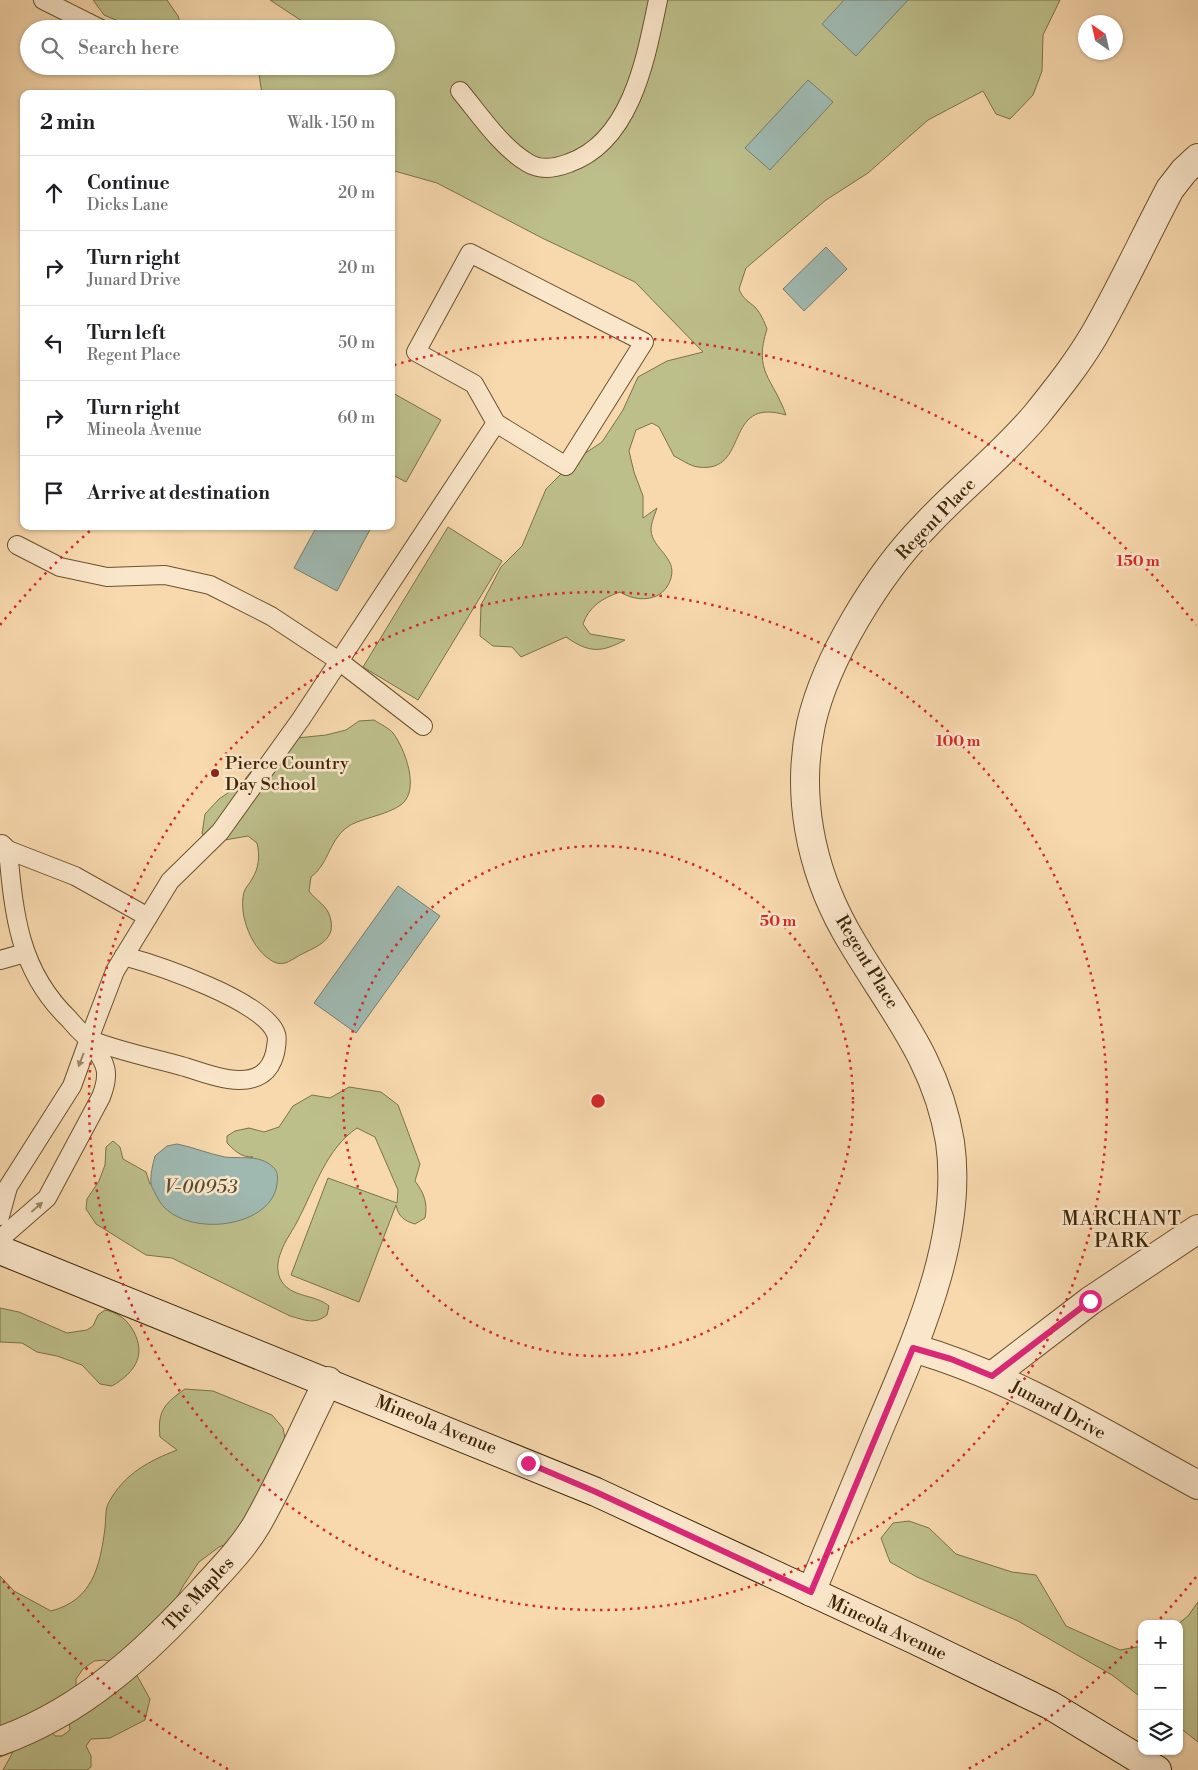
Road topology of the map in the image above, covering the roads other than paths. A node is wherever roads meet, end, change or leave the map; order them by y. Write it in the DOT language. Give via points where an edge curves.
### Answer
graph roads {
  1 [pos="43,0"];
  2 [pos="658,0"];
  3 [pos="83,20"];
  4 [pos="460,91"];
  5 [pos="1198,158"];
  6 [pos="496,423"];
  7 [pos="16,545"];
  8 [pos="339,661"];
  9 [pos="423,726"];
  10 [pos="4,846"];
  11 [pos="148,917"];
  12 [pos="25,953"];
  13 [pos="124,956"];
  14 [pos="0,960"];
  15 [pos="89,1039"];
  16 [pos="0,1216"];
  17 [pos="1198,1229"];
  18 [pos="0,1239"];
  19 [pos="0,1250"];
  20 [pos="913,1348"];
  21 [pos="992,1376"];
  22 [pos="328,1381"];
  23 [pos="1198,1485"];
  24 [pos="811,1592"];
  25 [pos="0,1741"];
  26 [pos="1157,1770"];
  1 -- 3 [label="lane"];
  2 -- 4 [label="lane" via="645,61 630,104 598,146 578,160 554,169 529,164 502,140"];
  5 -- 20 [label="street, Regent Place" via="1170,189 1092,338 1070,372 1035,417 925,524 900,553 850,631 826,680 812,720 804,783 816,864 844,928 914,1038 939,1096 950,1141 953,1177 946,1240"];
  6 -- 6 [label="lane" via="474,384 416,352 470,253 644,342 566,466"];
  6 -- 8 [label="lane"];
  7 -- 8 [label="lane" via="60,567 106,577 165,575 210,586 271,616"];
  8 -- 9 [label="lane"];
  8 -- 11 [label="lane" via="220,832 170,880"];
  10 -- 11 [label="lane" via="75,876"];
  10 -- 12 [label="lane" via="14,912"];
  11 -- 13 [label="lane"];
  12 -- 14 [label="lane"];
  12 -- 15 [label="lane" via="45,992"];
  13 -- 15 [label="lane"];
  13 -- 15 [label="lane" via="167,968 256,1013 271,1025 277,1035 273,1061 263,1074 248,1081 212,1075"];
  15 -- 16 [label="lane, one-way" via="72,1086 8,1187"];
  18 -- 15 [label="lane, one-way" via="47,1198 100,1097 106,1082 106,1064"];
  17 -- 21 [label="street" via="1090,1301"];
  19 -- 22 [label="street, Mineola Avenue"];
  20 -- 21 [label="street, Junard Drive"];
  20 -- 24 [label="street, Regent Place"];
  21 -- 23 [label="street, Junard Drive"];
  22 -- 24 [label="street, Mineola Avenue" via="596,1492"];
  22 -- 25 [label="street, The Maples" via="257,1524 238,1552 130,1663 75,1705"];
  24 -- 26 [label="street, Mineola Avenue" via="1050,1706"];
}
